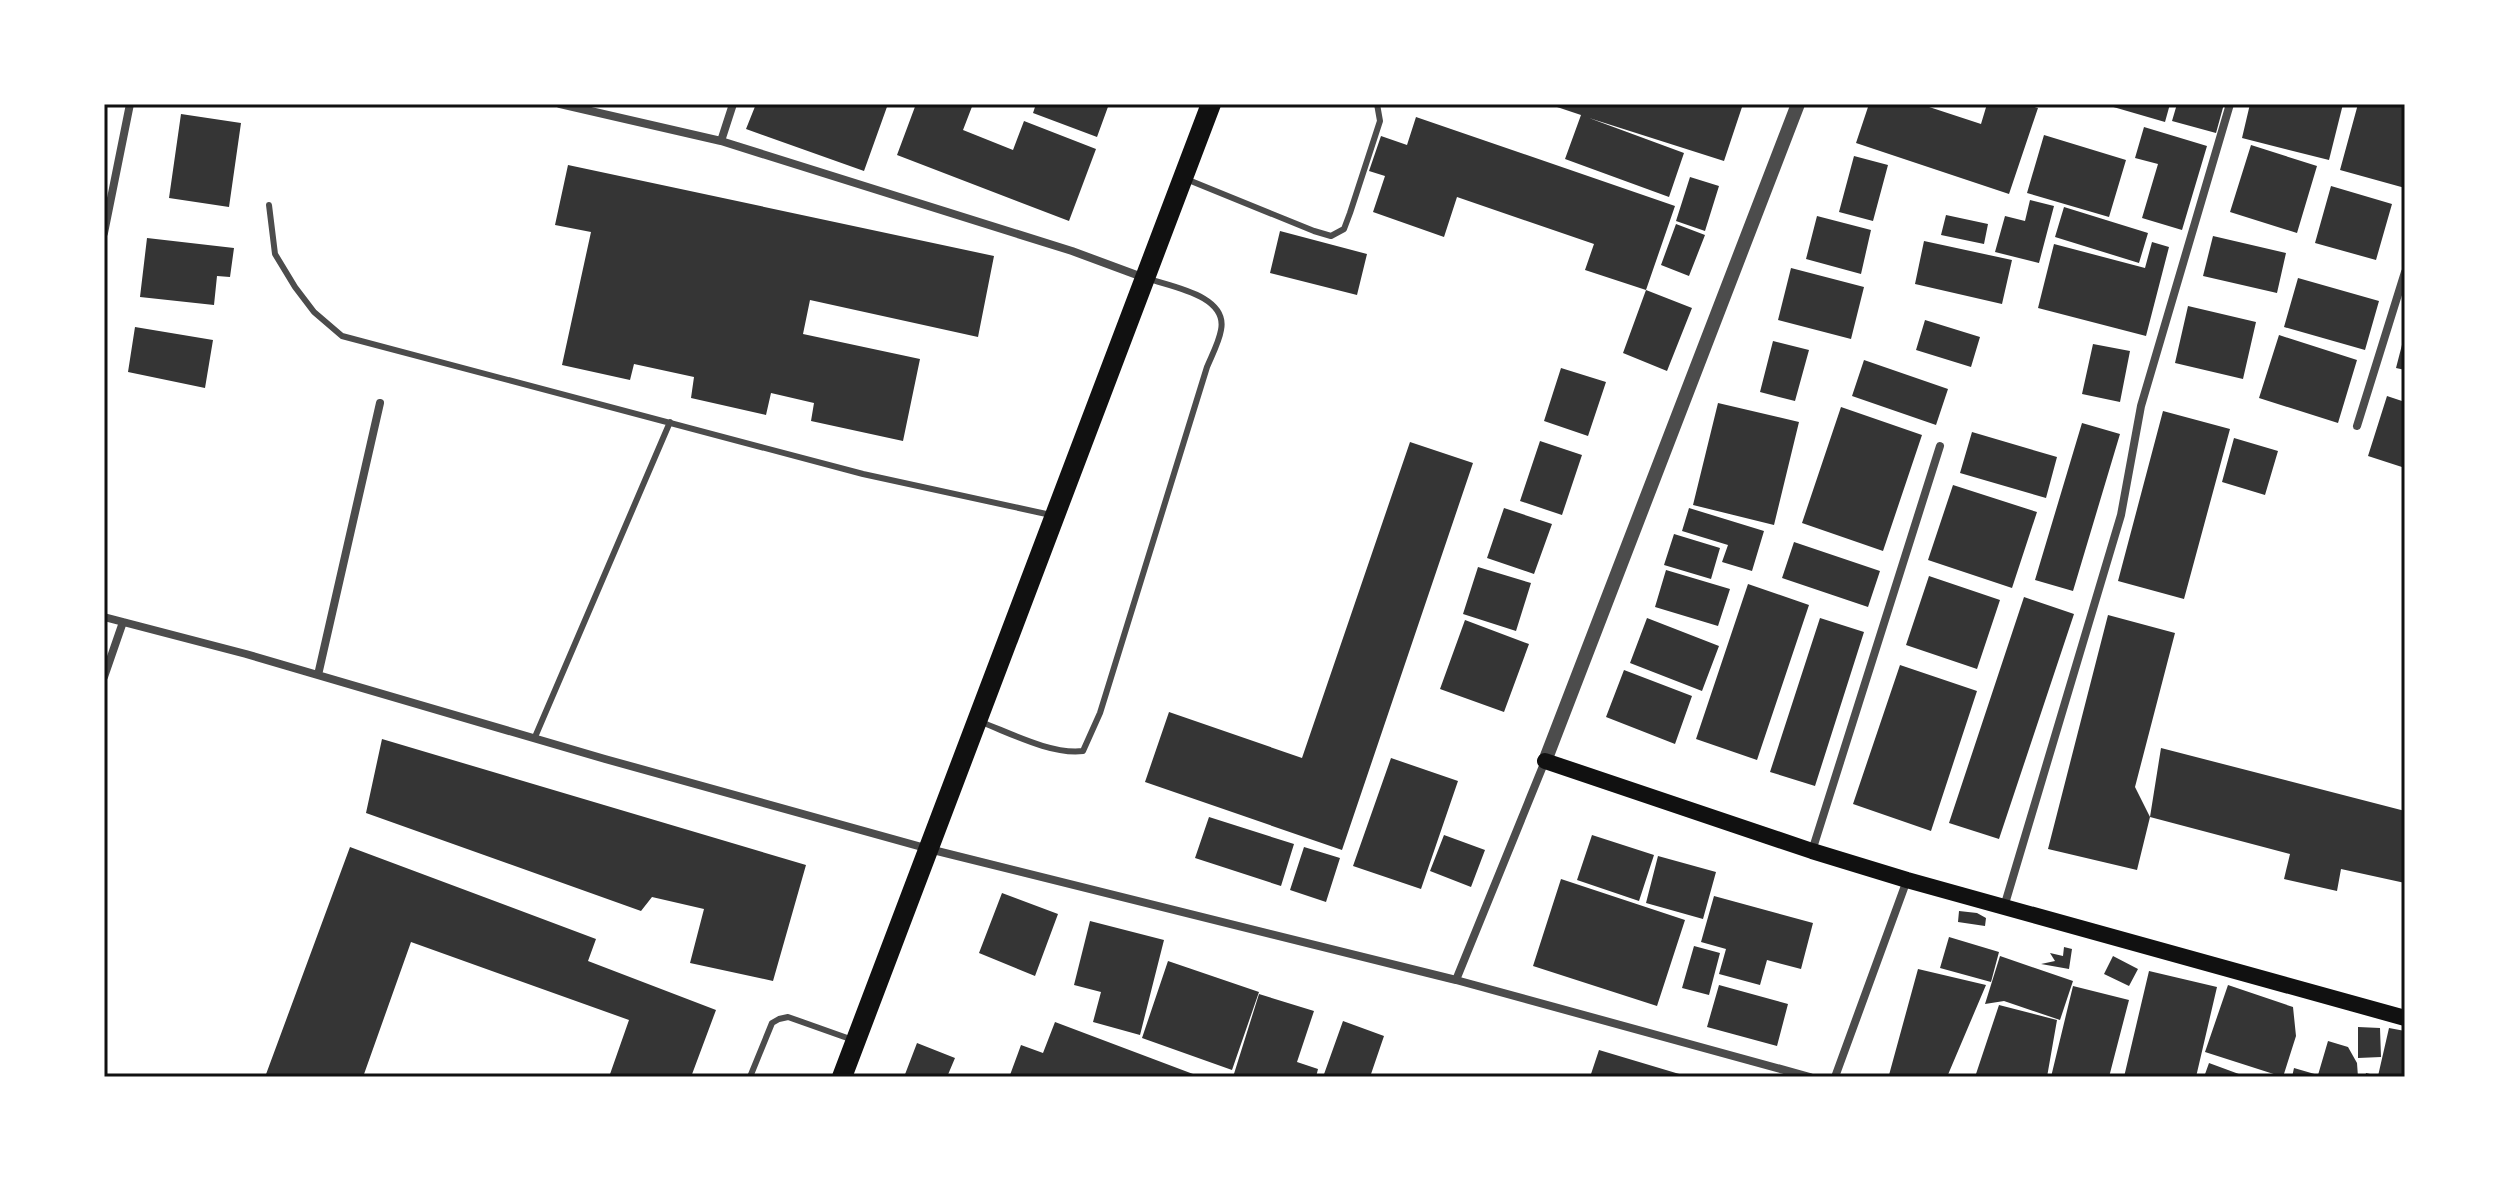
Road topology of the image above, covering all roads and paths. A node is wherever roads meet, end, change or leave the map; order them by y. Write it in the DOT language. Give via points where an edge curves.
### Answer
graph roads {
  1 [pos="130,104"];
  2 [pos="560,104"];
  3 [pos="733,104"];
  4 [pos="1211,104"];
  5 [pos="1377,104"];
  6 [pos="1798,104"];
  7 [pos="2230,104"];
  8 [pos="721,141"];
  9 [pos="1182,178"];
  10 [pos="269,205"];
  11 [pos="104,233"];
  12 [pos="2405,272"];
  13 [pos="1145,278"];
  14 [pos="380,403"];
  15 [pos="670,422"];
  16 [pos="2357,426"];
  17 [pos="1940,446"];
  18 [pos="1055,515"];
  19 [pos="104,617"];
  20 [pos="123,622"];
  21 [pos="318,675"];
  22 [pos="104,677"];
  23 [pos="977,721"];
  24 [pos="535,737"];
  25 [pos="1545,761"];
  26 [pos="929,849"];
  27 [pos="1812,851"];
  28 [pos="1907,880"];
  29 [pos="2003,908"];
  30 [pos="1456,980"];
  31 [pos="2405,1018"];
  32 [pos="856,1041"];
  33 [pos="750,1077"];
  34 [pos="842,1077"];
  35 [pos="1810,1077"];
  36 [pos="1835,1077"];
  1 -- 11 [label="street"];
  2 -- 8 [label="street"];
  3 -- 8 [label="street"];
  4 -- 9 [label="main road"];
  5 -- 9 [label="lane" via="1380,121 1350,213 1344,229 1331,236"];
  6 -- 25 [label="street"];
  7 -- 29 [label="street" via="2141,406 2121,515"];
  8 -- 13 [label="street"];
  9 -- 13 [label="main road"];
  10 -- 15 [label="lane" via="275,254 314,312 342,336"];
  12 -- 16 [label="street"];
  13 -- 18 [label="main road"];
  13 -- 23 [label="lane" via="1209,299 1222,328 1100,713 1083,751 1072,752"];
  14 -- 21 [label="street"];
  15 -- 18 [label="lane" via="863,474"];
  15 -- 24 [label="lane"];
  17 -- 27 [label="street"];
  18 -- 23 [label="main road"];
  19 -- 20 [label="street"];
  20 -- 21 [label="street"];
  20 -- 22 [label="street"];
  21 -- 24 [label="street"];
  23 -- 26 [label="main road"];
  24 -- 26 [label="street"];
  25 -- 27 [label="main road"];
  25 -- 30 [label="street"];
  26 -- 30 [label="street"];
  26 -- 32 [label="main road"];
  27 -- 28 [label="main road"];
  28 -- 29 [label="main road"];
  28 -- 36 [label="street"];
  29 -- 31 [label="main road"];
  30 -- 35 [label="street"];
  32 -- 33 [label="lane" via="788,1017 779,1019 772,1023"];
  32 -- 34 [label="main road"];
}
